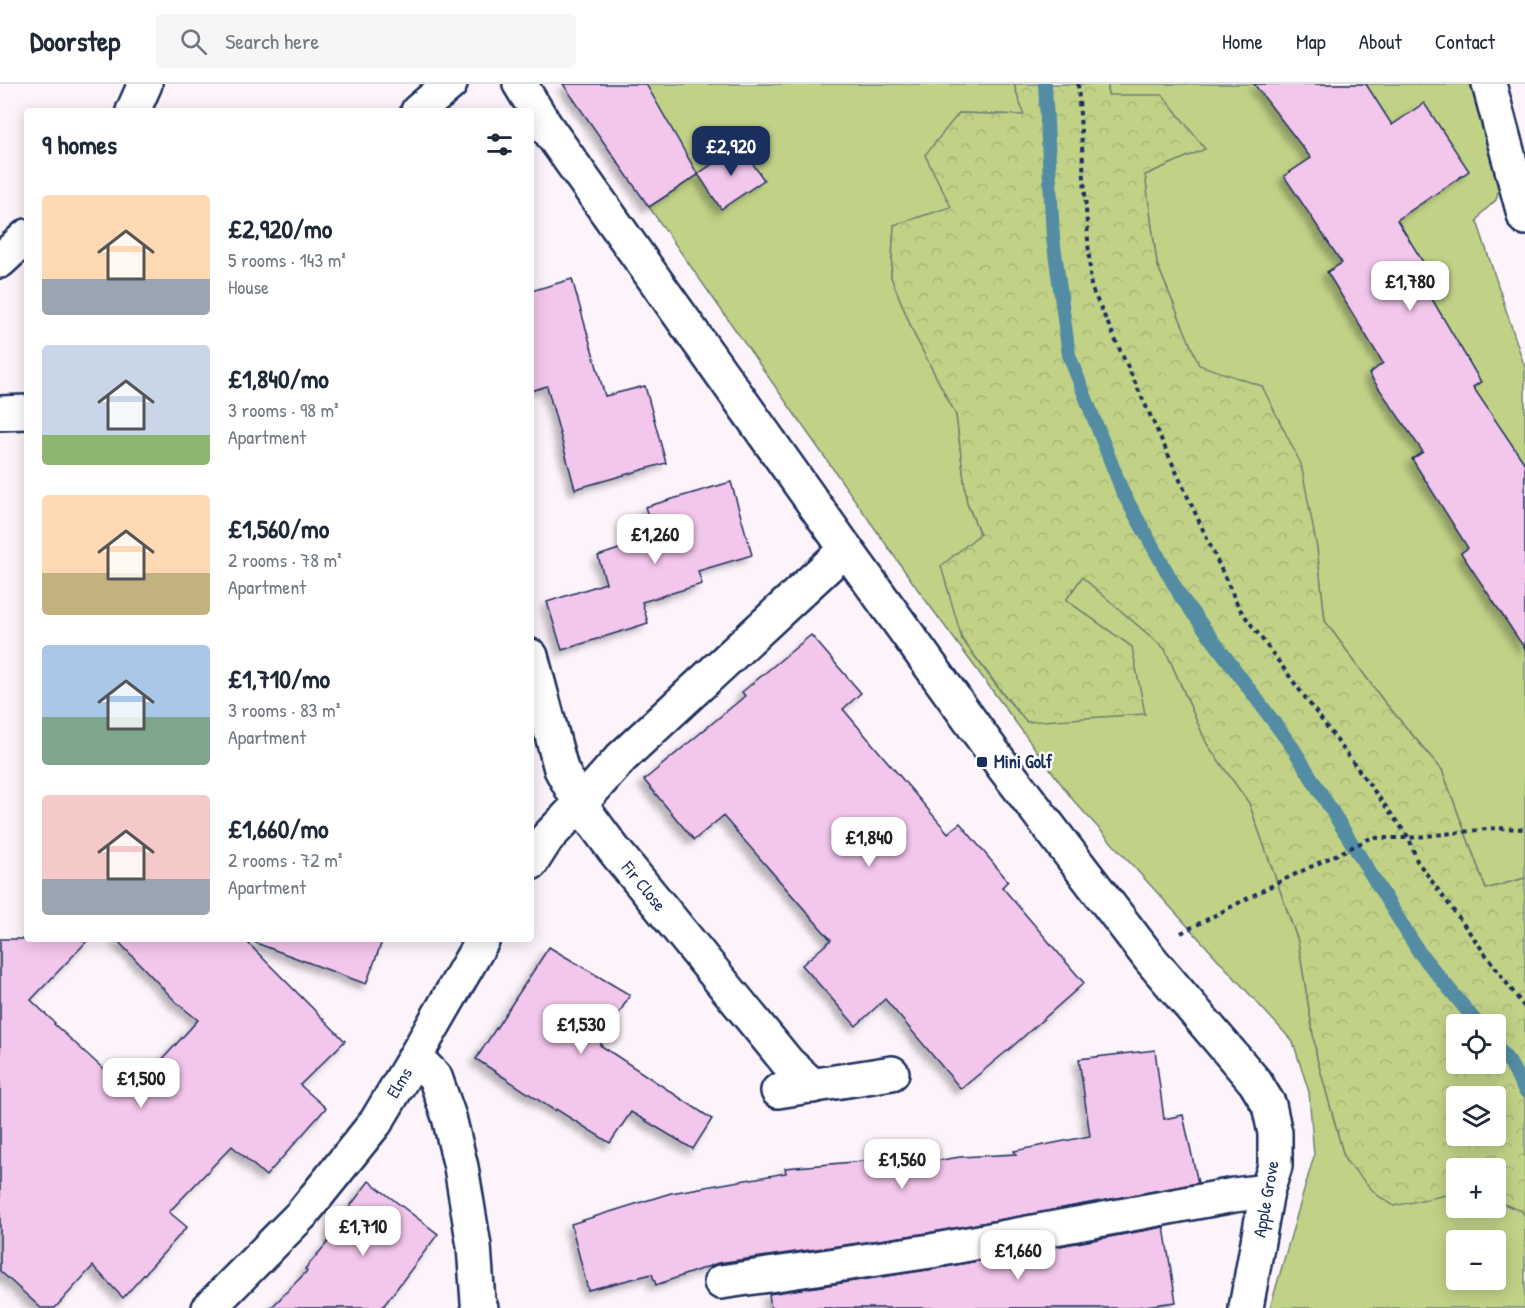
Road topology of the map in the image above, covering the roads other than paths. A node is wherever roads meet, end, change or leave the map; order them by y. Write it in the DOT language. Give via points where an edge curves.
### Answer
graph roads {
  1 [pos="145,84"];
  2 [pos="450,84"];
  3 [pos="520,84"];
  4 [pos="1489,84"];
  5 [pos="134,108"];
  6 [pos="422,108"];
  7 [pos="1525,218"];
  8 [pos="24,239"];
  9 [pos="0,261"];
  10 [pos="24,412"];
  11 [pos="0,413"];
  12 [pos="846,549"];
  13 [pos="534,667"];
  14 [pos="580,804"];
  15 [pos="534,857"];
  16 [pos="481,942"];
  17 [pos="415,1057"];
  18 [pos="892,1073"];
  19 [pos="813,1086"];
  20 [pos="778,1091"];
  21 [pos="1267,1191"];
  22 [pos="721,1282"];
  23 [pos="209,1308"];
  24 [pos="481,1308"];
  25 [pos="1246,1308"];
  1 -- 5 [label="lane"];
  2 -- 6 [label="lane"];
  3 -- 12 [label="lane, Apple Grove" via="545,125"];
  4 -- 7 [label="lane"];
  8 -- 9 [label="lane"];
  10 -- 11 [label="lane"];
  12 -- 14 [label="lane" via="621,758"];
  12 -- 21 [label="lane, Apple Grove" via="1005,769 1152,960 1255,1082 1269,1105 1275,1133 1275,1166"];
  13 -- 14 [label="lane, Fir Close" via="561,769"];
  14 -- 15 [label="lane" via="546,838"];
  14 -- 19 [label="lane, Fir Close" via="780,1054"];
  16 -- 17 [label="lane"];
  17 -- 23 [label="lane, Elms" via="376,1122 317,1196"];
  17 -- 24 [label="lane, Elms" via="435,1077 449,1117 463,1178"];
  18 -- 19 [label="lane"];
  19 -- 20 [label="lane"];
  21 -- 22 [label="lane" via="931,1251"];
  21 -- 25 [label="lane, Apple Grove"];
}
